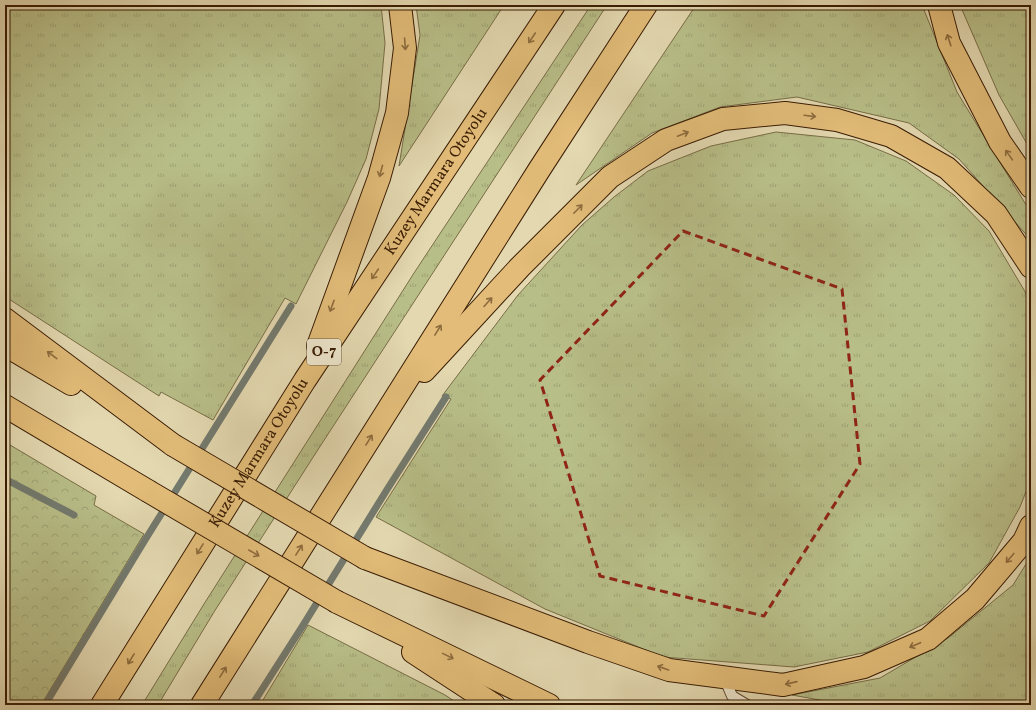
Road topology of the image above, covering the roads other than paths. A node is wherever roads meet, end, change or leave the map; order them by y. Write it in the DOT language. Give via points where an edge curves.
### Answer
graph roads {
  1 [pos="400,5"];
  2 [pos="554,5"];
  3 [pos="646,5"];
  4 [pos="939,5"];
  5 [pos="1031,187"];
  6 [pos="1031,268"];
  7 [pos="5,319"];
  8 [pos="5,344"];
  9 [pos="305,380"];
  10 [pos="5,406"];
  11 [pos="386,413"];
  12 [pos="5,419"];
  13 [pos="174,445"];
  14 [pos="148,491"];
  15 [pos="1031,526"];
  16 [pos="337,602"];
  17 [pos="724,677"];
  18 [pos="102,705"];
  19 [pos="202,705"];
  20 [pos="494,705"];
  21 [pos="549,705"];
  22 [pos="747,705"];
  1 -- 9 [label="highway, one-way" via="406,48 397,112 379,178"];
  2 -- 9 [label="highway, Kuzey Marmara Otoyolu / O-7, one-way"];
  11 -- 3 [label="highway, one-way"];
  5 -- 4 [label="highway, one-way" via="1000,142 949,43"];
  11 -- 6 [label="highway, one-way" via="520,267 610,177 666,140 723,119 786,113 837,120 891,136 947,168 996,214"];
  13 -- 7 [label="highway, one-way"];
  8 -- 13 [label="highway"];
  9 -- 18 [label="highway, Kuzey Marmara Otoyolu / O-7, one-way"];
  10 -- 14 [label="highway"];
  19 -- 11 [label="highway, one-way"];
  12 -- 14 [label="highway"];
  17 -- 13 [label="highway, one-way, bridge" via="669,670 365,558"];
  14 -- 16 [label="highway, one-way, bridge"];
  15 -- 17 [label="highway, one-way" via="1024,541 976,599 928,639 864,667 783,685"];
  16 -- 20 [label="highway"];
  16 -- 21 [label="highway, one-way"];
  17 -- 22 [label="lane" via="732,696"];
}
